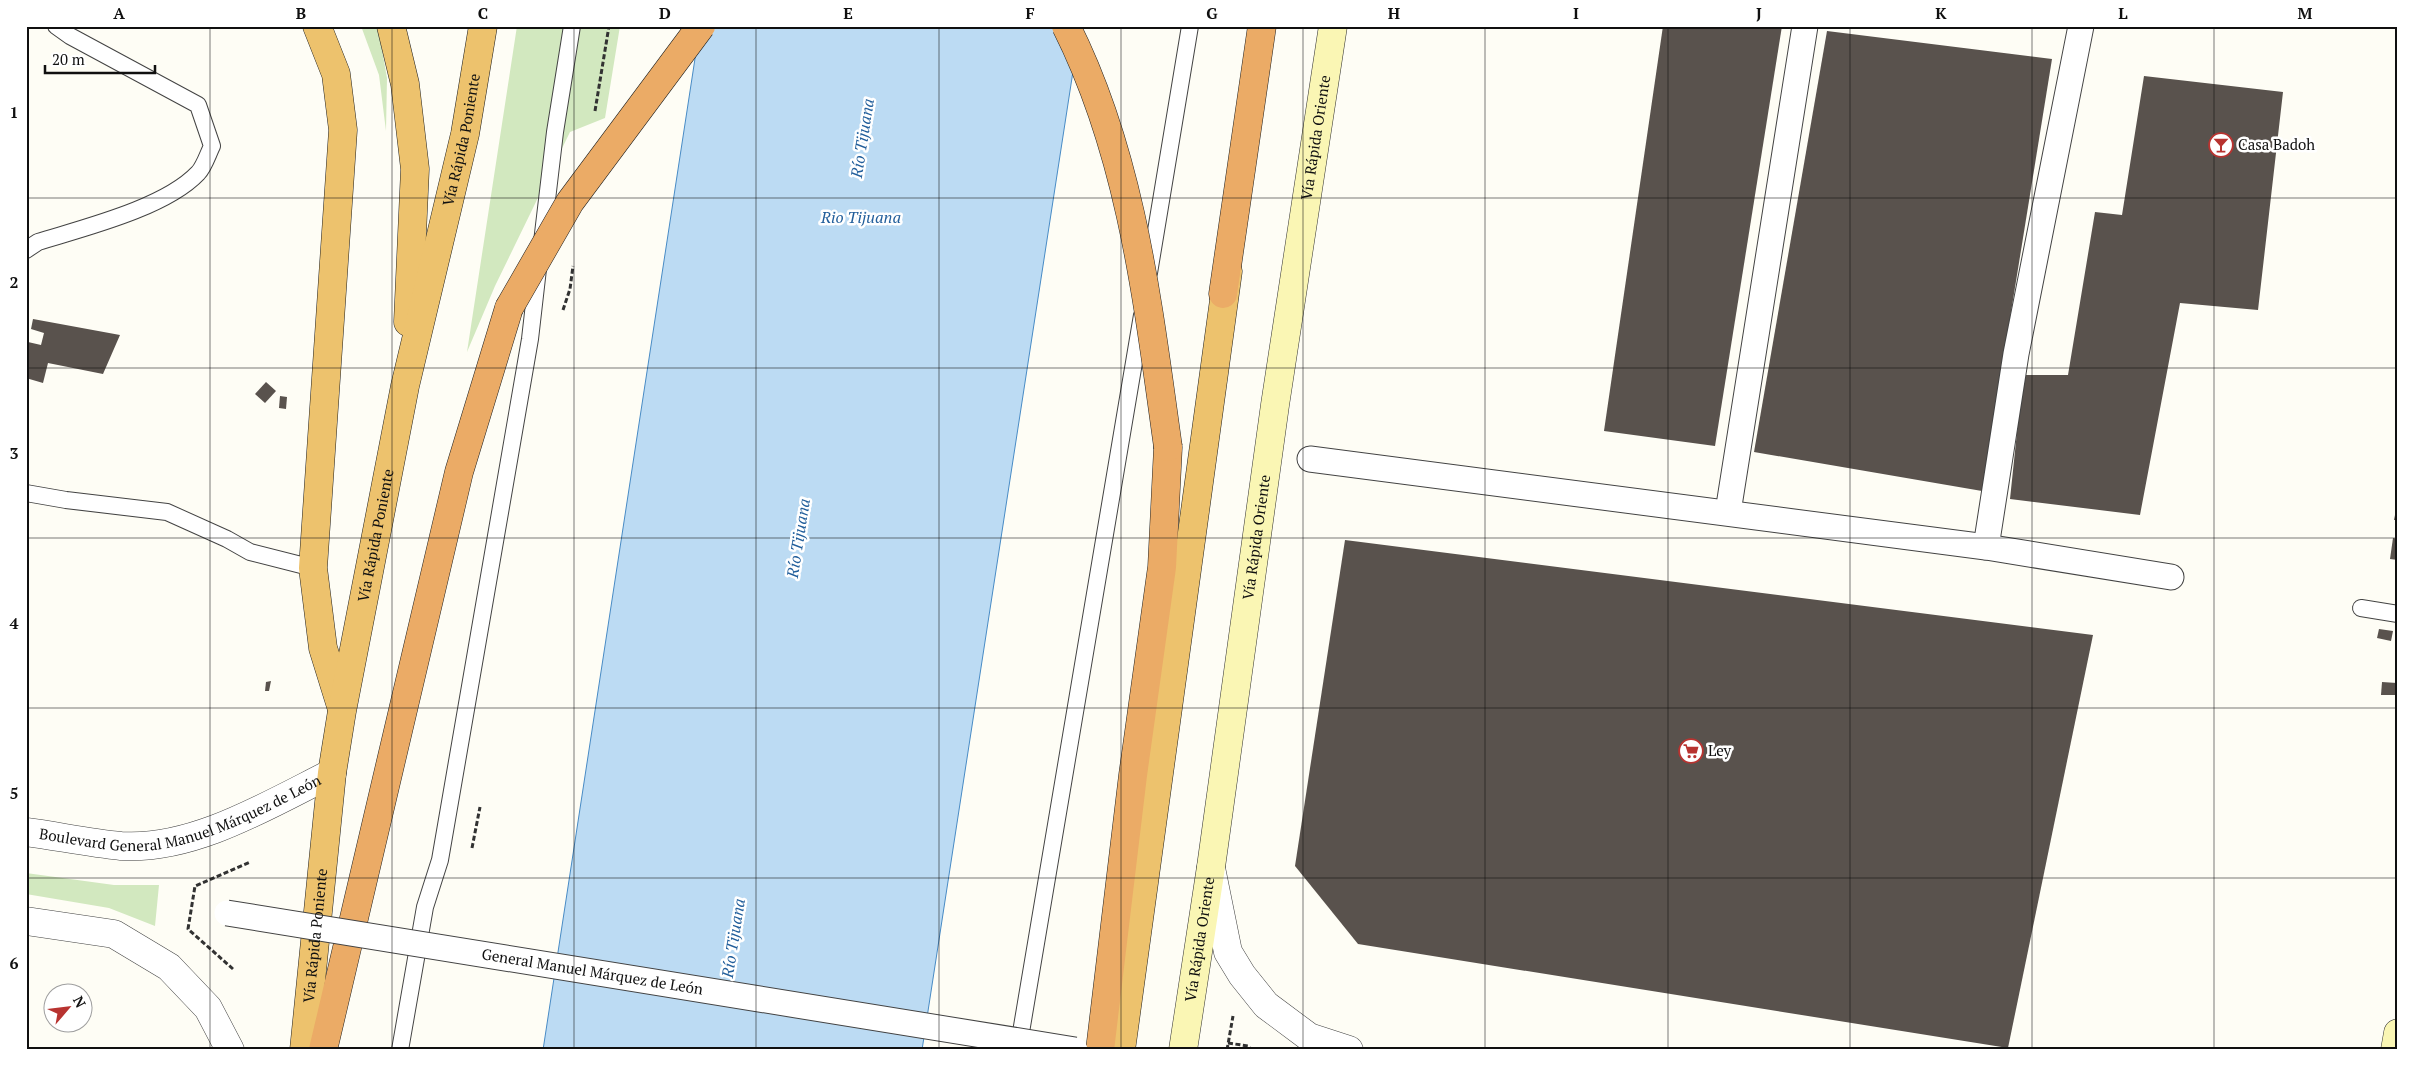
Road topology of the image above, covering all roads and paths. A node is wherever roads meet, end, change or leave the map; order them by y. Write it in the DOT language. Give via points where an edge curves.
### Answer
graph roads {
  1 [pos="56,26"];
  2 [pos="317,26"];
  3 [pos="391,26"];
  4 [pos="483,26"];
  5 [pos="572,26"];
  6 [pos="701,26"];
  7 [pos="1066,26"];
  8 [pos="1190,26"];
  9 [pos="1262,26"];
  10 [pos="1273,26"];
  11 [pos="1333,26"];
  12 [pos="1805,26"];
  13 [pos="2081,26"];
  14 [pos="26,250"];
  15 [pos="1223,294"];
  16 [pos="406,386"];
  17 [pos="1310,459"];
  18 [pos="26,493"];
  19 [pos="1728,512"];
  20 [pos="1986,547"];
  21 [pos="313,568"];
  22 [pos="2171,576"];
  23 [pos="2361,608"];
  24 [pos="2398,614"];
  25 [pos="342,711"];
  26 [pos="332,773"];
  27 [pos="26,832"];
  28 [pos="250,862"];
  29 [pos="1211,867"];
  30 [pos="227,913"];
  31 [pos="26,921"];
  32 [pos="233,969"];
  33 [pos="1234,1009"];
  34 [pos="2398,1033"];
  35 [pos="1228,1043"];
  36 [pos="230,1050"];
  37 [pos="304,1050"];
  38 [pos="323,1050"];
  39 [pos="400,1050"];
  40 [pos="1018,1050"];
  41 [pos="1075,1050"];
  42 [pos="1100,1050"];
  43 [pos="1120,1050"];
  44 [pos="1183,1050"];
  45 [pos="1227,1050"];
  46 [pos="1252,1050"];
  47 [pos="1349,1050"];
  48 [pos="2395,1050"];
  1 -- 14 [label="lane" via="198,105 212,146 198,173 164,198 38,242"];
  2 -- 21 [label="highway" via="336,74 343,130"];
  3 -- 16 [label="highway" via="406,84 415,169"];
  4 -- 16 [label="highway, Vía Rápida Poniente" via="465,134"];
  5 -- 39 [label="lane" via="554,132 530,339 440,860 426,907"];
  6 -- 38 [label="highway, bridge" via="570,202 509,308 459,472"];
  7 -- 42 [label="highway, bridge" via="1084,63 1116,157 1138,248 1168,447 1162,566"];
  8 -- 40 [label="lane"];
  9 -- 15 [label="highway"];
  10 -- 15 [label="highway"];
  11 -- 29 [label="main road, Vía Rápida Oriente" via="1275,405"];
  12 -- 19 [label="street"];
  13 -- 20 [label="street" via="2016,354"];
  15 -- 43 [label="highway"];
  16 -- 25 [label="highway, Vía Rápida Poniente"];
  17 -- 19 [label="street"];
  18 -- 21 [label="lane" via="166,512 250,552"];
  19 -- 20 [label="street"];
  20 -- 22 [label="street"];
  21 -- 25 [label="highway" via="323,648"];
  23 -- 24 [label="lane"];
  25 -- 26 [label="highway, Vía Rápida Poniente"];
  26 -- 27 [label="street, Boulevard General Manuel Márquez de León" via="241,818 187,838 159,844 122,846"];
  26 -- 37 [label="highway, Vía Rápida Poniente"];
  28 -- 32 [label="path" via="195,886 188,930"];
  29 -- 44 [label="main road, Vía Rápida Oriente"];
  29 -- 47 [label="street" via="1228,952 1242,976 1266,1005 1309,1037"];
  30 -- 41 [label="street, General Manuel Márquez de León, bridge"];
  31 -- 36 [label="street" via="114,934 169,967 208,1008"];
  33 -- 35 [label="path"];
  34 -- 48 [label="main road"];
  35 -- 45 [label="path"];
  35 -- 46 [label="path" via="1248,1046"];
}
